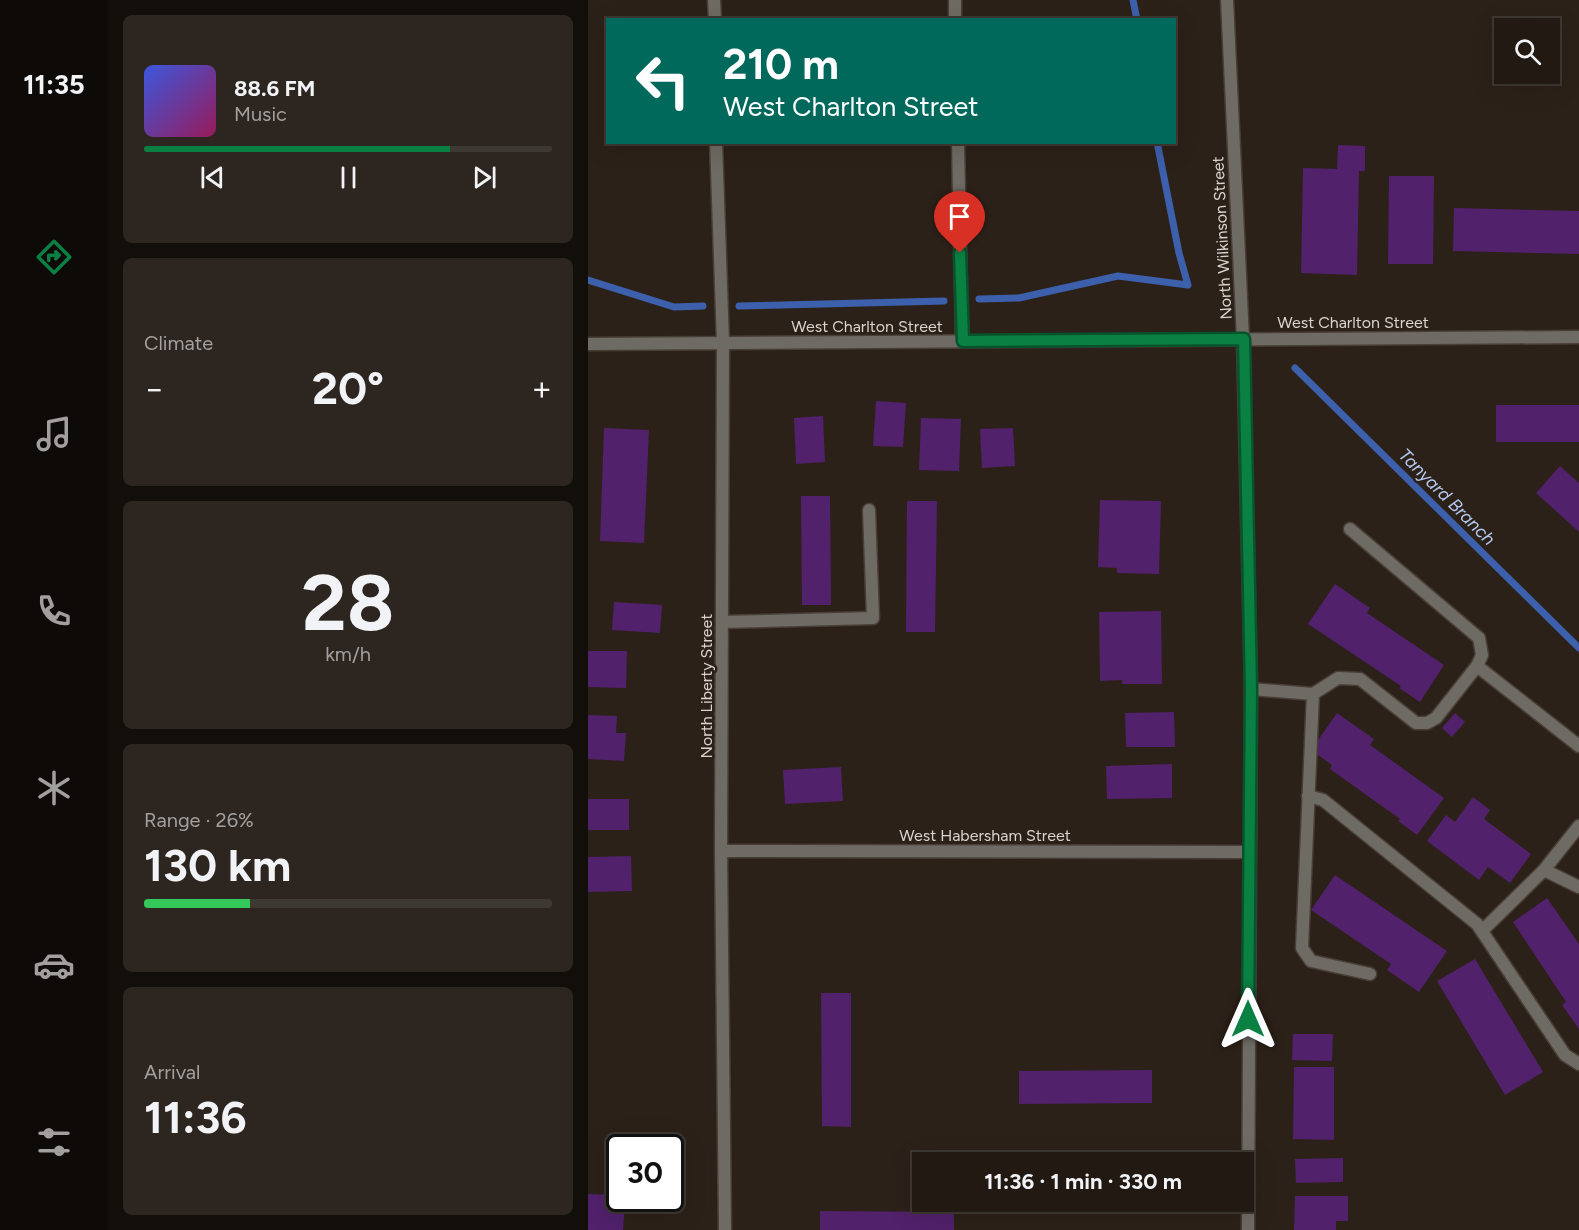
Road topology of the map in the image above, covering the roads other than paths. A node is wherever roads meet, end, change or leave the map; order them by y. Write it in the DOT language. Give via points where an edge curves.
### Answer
graph roads {
  1 [pos="714,0"];
  2 [pos="955,0"];
  3 [pos="1227,0"];
  4 [pos="715,18"];
  5 [pos="955,18"];
  6 [pos="716,144"];
  7 [pos="958,144"];
  8 [pos="1579,337"];
  9 [pos="1244,339"];
  10 [pos="963,341"];
  11 [pos="723,343"];
  12 [pos="588,344"];
  13 [pos="869,510"];
  14 [pos="1350,529"];
  15 [pos="722,622"];
  16 [pos="1477,666"];
  17 [pos="1251,689"];
  18 [pos="1313,694"];
  19 [pos="1579,746"];
  20 [pos="1308,796"];
  21 [pos="1579,826"];
  22 [pos="722,852"];
  23 [pos="1249,852"];
  24 [pos="1544,870"];
  25 [pos="1579,887"];
  26 [pos="1482,931"];
  27 [pos="1370,974"];
  28 [pos="1579,1064"];
  29 [pos="725,1230"];
  30 [pos="1248,1230"];
  1 -- 4 [label="street"];
  2 -- 5 [label="street"];
  3 -- 9 [label="street, North Wilkinson Street"];
  6 -- 11 [label="street, North Liberty Street"];
  7 -- 10 [label="street"];
  8 -- 9 [label="street, West Charlton Street"];
  9 -- 10 [label="street, West Charlton Street"];
  9 -- 17 [label="street, North Wilkinson Street"];
  10 -- 11 [label="street, West Charlton Street"];
  11 -- 12 [label="street, West Charlton Street"];
  11 -- 15 [label="street, North Liberty Street"];
  13 -- 15 [label="street" via="873,618"];
  14 -- 16 [label="street" via="1479,638 1482,655"];
  15 -- 22 [label="street, North Liberty Street"];
  16 -- 18 [label="street" via="1436,718 1427,723 1416,723 1360,679 1338,678"];
  16 -- 19 [label="street"];
  17 -- 18 [label="street"];
  17 -- 23 [label="street, North Wilkinson Street"];
  18 -- 20 [label="street"];
  20 -- 26 [label="street" via="1323,800"];
  20 -- 27 [label="street" via="1302,948 1311,961"];
  21 -- 24 [label="street"];
  22 -- 23 [label="street, West Habersham Street"];
  22 -- 29 [label="street, North Liberty Street"];
  23 -- 30 [label="street, North Wilkinson Street"];
  24 -- 25 [label="street"];
  24 -- 26 [label="street"];
  26 -- 28 [label="street" via="1565,1055"];
}
